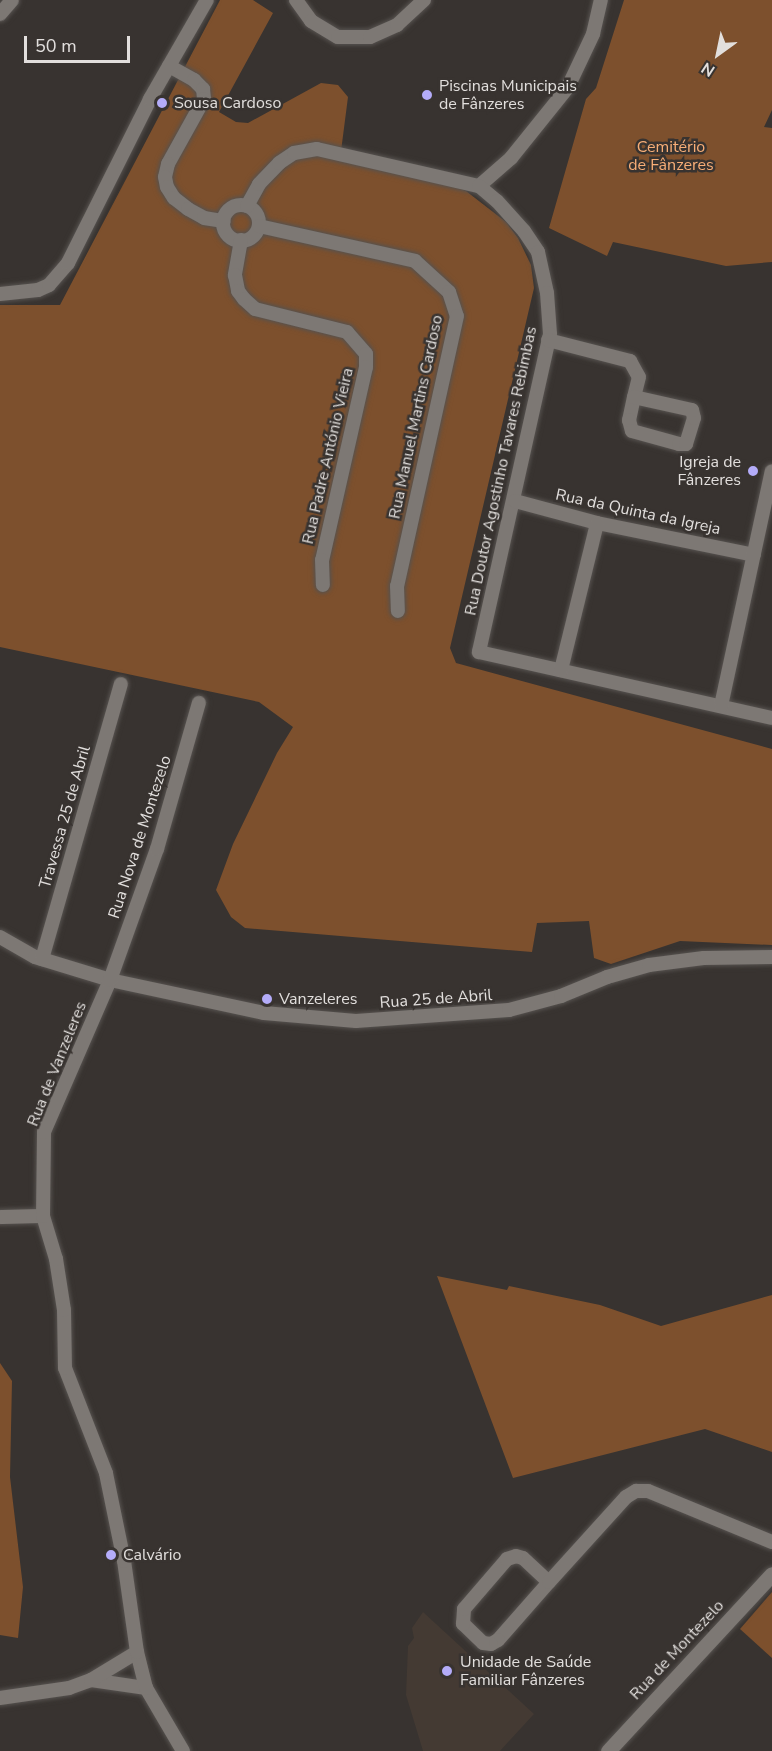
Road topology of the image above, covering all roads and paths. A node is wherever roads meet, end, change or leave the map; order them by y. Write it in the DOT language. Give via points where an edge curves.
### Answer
graph roads {
  1 [pos="12,0"];
  2 [pos="207,0"];
  3 [pos="296,0"];
  4 [pos="424,0"];
  5 [pos="601,0"];
  6 [pos="0,14"];
  7 [pos="169,66"];
  8 [pos="478,186"];
  9 [pos="247,206"];
  10 [pos="224,221"];
  11 [pos="259,226"];
  12 [pos="240,240"];
  13 [pos="0,294"];
  14 [pos="548,340"];
  15 [pos="634,397"];
  16 [pos="772,471"];
  17 [pos="515,501"];
  18 [pos="597,523"];
  19 [pos="754,555"];
  20 [pos="323,585"];
  21 [pos="398,611"];
  22 [pos="561,670"];
  23 [pos="121,684"];
  24 [pos="199,703"];
  25 [pos="721,706"];
  26 [pos="772,718"];
  27 [pos="0,937"];
  28 [pos="772,957"];
  29 [pos="42,959"];
  30 [pos="110,980"];
  31 [pos="43,1216"];
  32 [pos="0,1217"];
  33 [pos="772,1542"];
  34 [pos="772,1574"];
  35 [pos="549,1582"];
  36 [pos="136,1652"];
  37 [pos="91,1680"];
  38 [pos="146,1688"];
  39 [pos="0,1698"];
  40 [pos="183,1751"];
  41 [pos="608,1751"];
  1 -- 6 [label="street"];
  2 -- 7 [label="street"];
  3 -- 4 [label="street" via="311,21 338,37 370,37 397,25"];
  5 -- 8 [label="street" via="593,34 568,87 512,158"];
  7 -- 10 [label="street" via="194,80 203,89 204,99 168,164 167,187 188,209 204,218"];
  7 -- 13 [label="street" via="68,263 50,285"];
  8 -- 9 [label="street, Rua Doutor Agostinho Tavares Rebimbas" via="317,149 294,153 279,163 259,184"];
  8 -- 14 [label="street, Rua Doutor Agostinho Tavares Rebimbas" via="498,201 538,252 547,293"];
  9 -- 10 [label="street" via="230,209"];
  9 -- 11 [label="street" via="256,213"];
  10 -- 12 [label="street" via="226,231"];
  11 -- 12 [label="street" via="250,238"];
  11 -- 21 [label="street, Rua Manuel Martins Cardoso" via="415,261 448,292 457,316 397,586"];
  12 -- 20 [label="street, Rua Padre António Vieira" via="238,291 255,309 347,332 366,354 322,560"];
  14 -- 15 [label="street" via="630,361 639,377"];
  14 -- 17 [label="street, Rua Doutor Agostinho Tavares Rebimbas"];
  15 -- 15 [label="street" via="629,420 632,431 686,444 694,418 692,410"];
  16 -- 19 [label="street"];
  17 -- 18 [label="street, Rua da Quinta da Igreja"];
  17 -- 22 [label="street, Rua Doutor Agostinho Tavares Rebimbas" via="480,652"];
  18 -- 19 [label="street, Rua da Quinta da Igreja"];
  18 -- 22 [label="street"];
  19 -- 25 [label="street"];
  22 -- 25 [label="street"];
  23 -- 29 [label="street, Travessa 25 de Abril"];
  24 -- 30 [label="street, Rua Nova de Montezelo" via="157,849"];
  25 -- 26 [label="street"];
  27 -- 29 [label="street, Rua 25 de Abril"];
  28 -- 30 [label="street, Rua 25 de Abril" via="704,958 649,965 509,1010 356,1021 264,1013"];
  29 -- 30 [label="street, Rua 25 de Abril"];
  30 -- 31 [label="street, Rua de Vanzeleres" via="44,1132"];
  31 -- 32 [label="street"];
  31 -- 36 [label="street, Rua de Vanzeleres" via="56,1258 64,1310 65,1368 106,1473 124,1561"];
  33 -- 35 [label="street" via="648,1491 636,1491 626,1497"];
  34 -- 41 [label="street, Rua de Montezelo"];
  35 -- 35 [label="street" via="523,1558 507,1559 464,1609 463,1624 483,1642 491,1644"];
  36 -- 37 [label="street"];
  36 -- 38 [label="street, Rua de Vanzeleres"];
  37 -- 38 [label="street"];
  37 -- 39 [label="street" via="69,1688"];
  38 -- 40 [label="street, Rua de Vanzeleres"];
}
